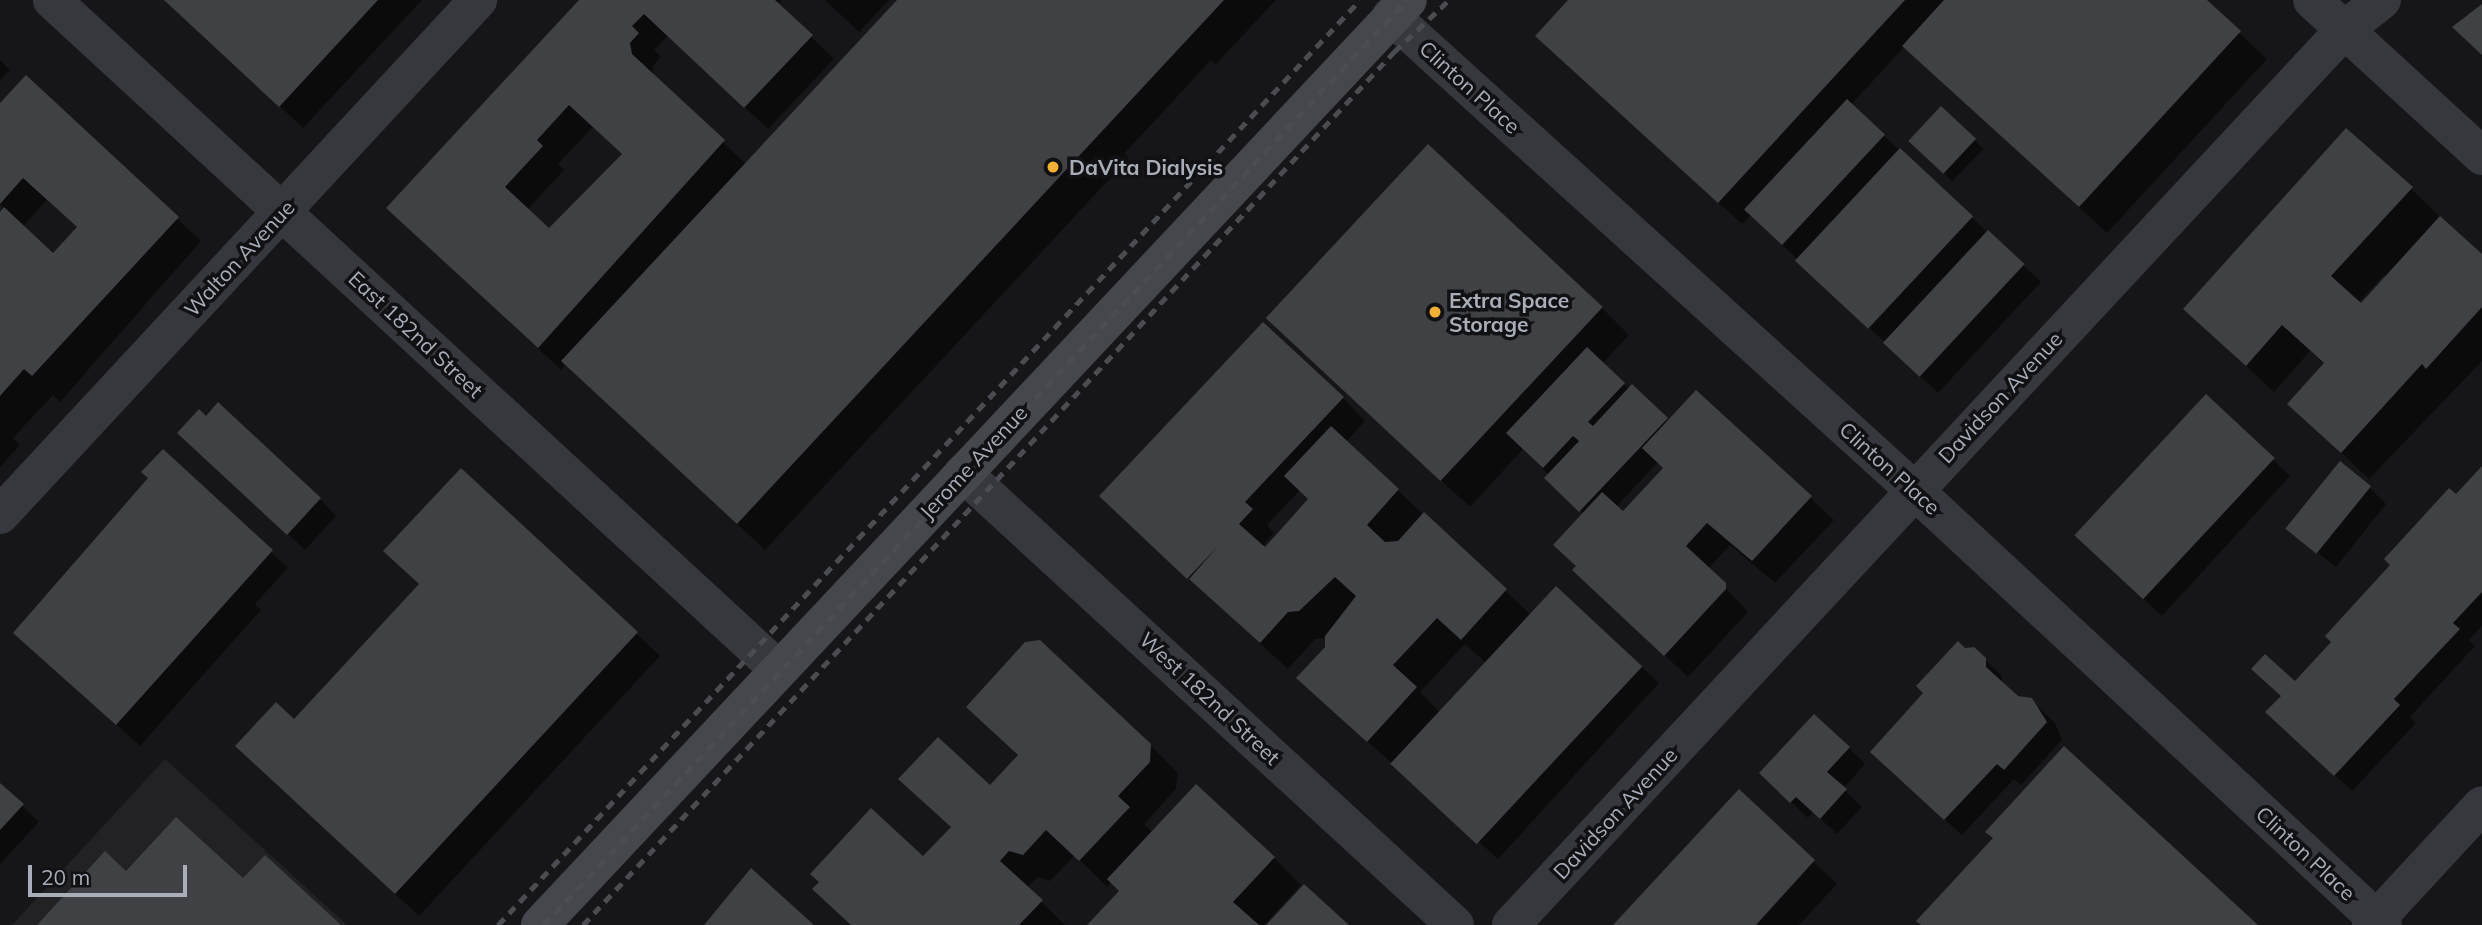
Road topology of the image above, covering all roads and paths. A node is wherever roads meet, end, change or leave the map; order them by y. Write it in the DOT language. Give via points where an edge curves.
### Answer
graph roads {
  1 [pos="52,0"];
  2 [pos="478,0"];
  3 [pos="2312,0"];
  4 [pos="2382,0"];
  5 [pos="1399,8"];
  6 [pos="2344,29"];
  7 [pos="2482,156"];
  8 [pos="283,211"];
  9 [pos="963,472"];
  10 [pos="1913,489"];
  11 [pos="0,515"];
  12 [pos="778,669"];
  13 [pos="2482,805"];
  14 [pos="2377,923"];
  15 [pos="540,925"];
  16 [pos="1455,925"];
  17 [pos="1511,925"];
  1 -- 8 [label="street, East 182nd Street"];
  2 -- 8 [label="street, Walton Avenue"];
  3 -- 6 [label="street"];
  4 -- 6 [label="street, Davidson Avenue"];
  5 -- 9 [label="main road, Jerome Avenue"];
  5 -- 10 [label="street, Clinton Place"];
  6 -- 7 [label="street"];
  6 -- 10 [label="street, Davidson Avenue"];
  8 -- 11 [label="street, Walton Avenue"];
  8 -- 12 [label="street, East 182nd Street"];
  9 -- 12 [label="main road, Jerome Avenue"];
  9 -- 16 [label="street, West 182nd Street"];
  10 -- 14 [label="street, Clinton Place"];
  10 -- 17 [label="street, Davidson Avenue"];
  12 -- 15 [label="main road, Jerome Avenue"];
  13 -- 14 [label="street"];
}
